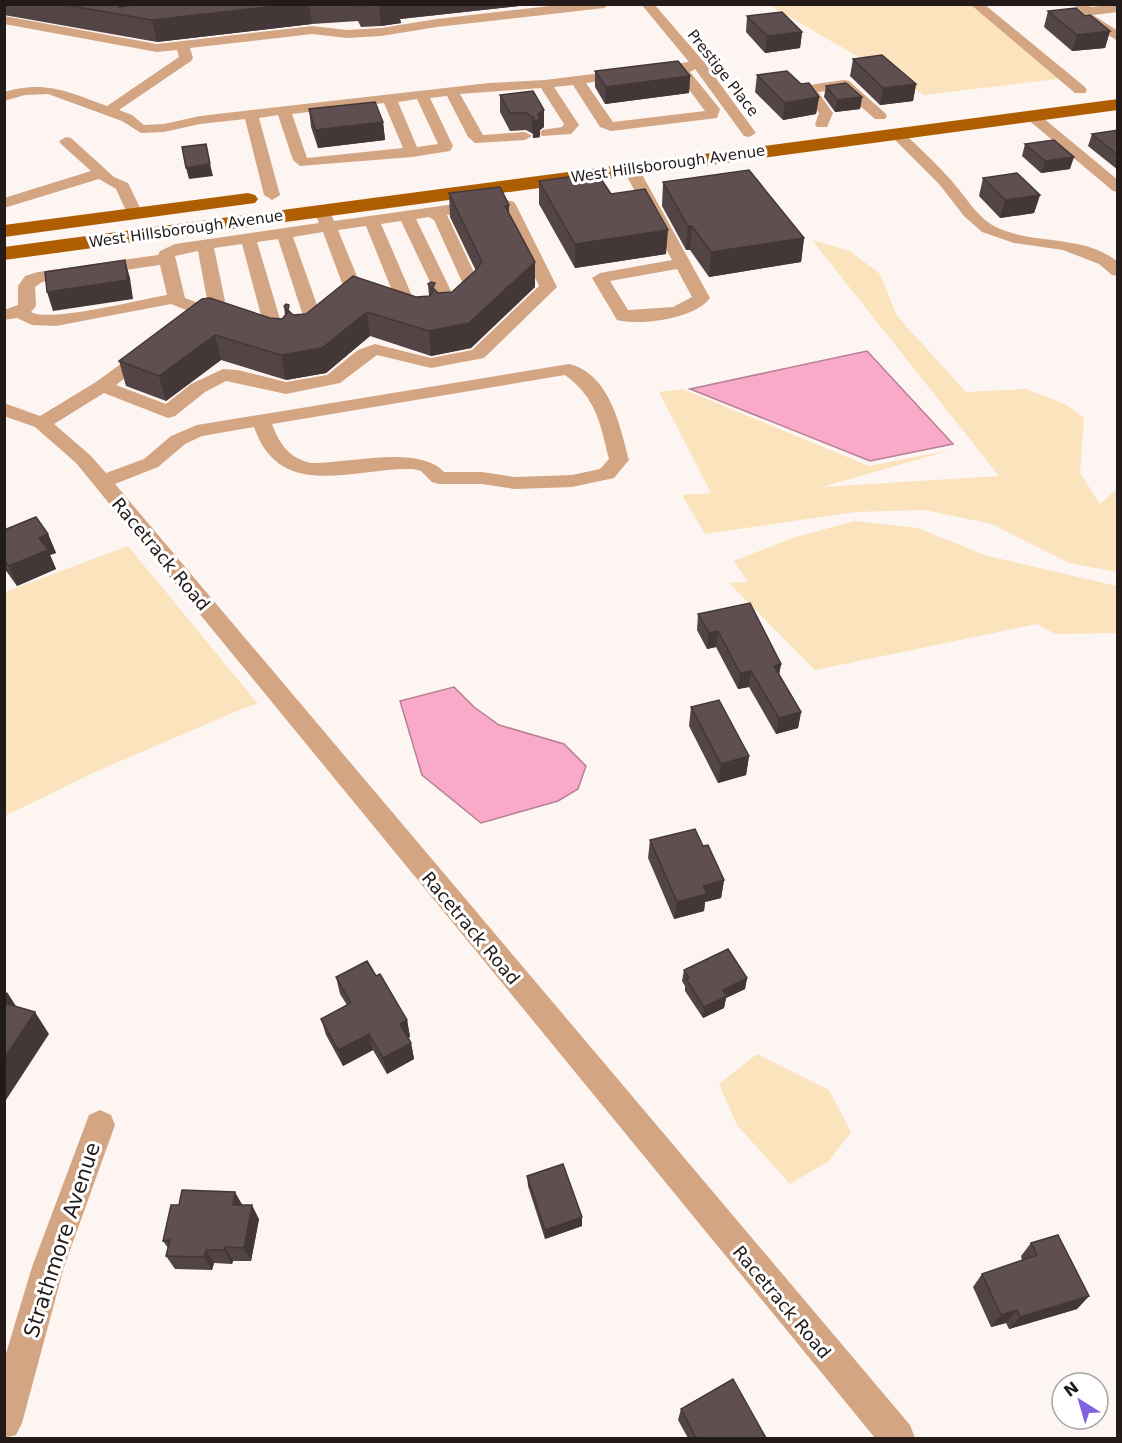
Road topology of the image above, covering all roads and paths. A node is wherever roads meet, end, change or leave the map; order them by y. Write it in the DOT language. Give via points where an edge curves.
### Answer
graph roads {
  1 [pos="604,4"];
  2 [pos="647,4"];
  3 [pos="976,4"];
  4 [pos="1083,8"];
  5 [pos="1118,8"];
  6 [pos="1102,9"];
  7 [pos="4,20"];
  8 [pos="1118,21"];
  9 [pos="1116,35"];
  10 [pos="183,45"];
  11 [pos="699,65"];
  12 [pos="683,69"];
  13 [pos="579,82"];
  14 [pos="1099,88"];
  15 [pos="549,89"];
  16 [pos="451,91"];
  17 [pos="1066,92"];
  18 [pos="422,95"];
  19 [pos="4,97"];
  20 [pos="506,100"];
  21 [pos="1118,104"];
  22 [pos="392,105"];
  23 [pos="109,111"];
  24 [pos="903,113"];
  25 [pos="1031,115"];
  26 [pos="880,116"];
  27 [pos="324,121"];
  28 [pos="274,123"];
  29 [pos="822,124"];
  30 [pos="801,127"];
  31 [pos="770,131"];
  32 [pos="748,133"];
  33 [pos="896,133"];
  34 [pos="547,134"];
  35 [pos="525,136"];
  36 [pos="66,141"];
  37 [pos="729,146"];
  38 [pos="412,153"];
  39 [pos="88,162"];
  40 [pos="631,169"];
  41 [pos="101,173"];
  42 [pos="519,174"];
  43 [pos="35,187"];
  44 [pos="1118,188"];
  45 [pos="296,192"];
  46 [pos="272,195"];
  47 [pos="212,204"];
  48 [pos="431,212"];
  49 [pos="128,213"];
  50 [pos="406,215"];
  51 [pos="325,219"];
  52 [pos="371,220"];
  53 [pos="4,221"];
  54 [pos="4,231"];
  55 [pos="284,233"];
  56 [pos="248,238"];
  57 [pos="4,239"];
  58 [pos="100,240"];
  59 [pos="205,245"];
  60 [pos="4,254"];
  61 [pos="168,259"];
  62 [pos="680,263"];
  63 [pos="103,268"];
  64 [pos="1118,271"];
  65 [pos="354,291"];
  66 [pos="176,298"];
  67 [pos="203,311"];
  68 [pos="12,314"];
  69 [pos="233,321"];
  70 [pos="176,332"];
  71 [pos="267,332"];
  72 [pos="158,345"];
  73 [pos="103,386"];
  74 [pos="4,409"];
  75 [pos="168,411"];
  76 [pos="261,420"];
  77 [pos="42,423"];
  78 [pos="178,440"];
  79 [pos="102,482"];
  80 [pos="100,1125"];
  81 [pos="4,1423"];
  82 [pos="897,1438"];
  1 -- 10 [label="street" via="381,32 312,30"];
  2 -- 11 [label="street, Prestige Place"];
  3 -- 17 [label="street"];
  4 -- 6 [label="street"];
  4 -- 9 [label="street" via="1086,16"];
  5 -- 6 [label="street"];
  6 -- 8 [label="street"];
  7 -- 10 [label="street" via="148,47"];
  10 -- 23 [label="street" via="186,57"];
  11 -- 12 [label="street"];
  11 -- 32 [label="street, Prestige Place"];
  12 -- 13 [label="street"];
  12 -- 13 [label="street" via="700,101 714,112 611,127 605,124 605,113"];
  13 -- 15 [label="street"];
  14 -- 17 [label="main road"];
  15 -- 16 [label="street"];
  15 -- 20 [label="street"];
  15 -- 34 [label="street" via="573,124 566,131"];
  16 -- 18 [label="street"];
  16 -- 35 [label="street" via="465,106 475,137 480,140"];
  17 -- 33 [label="main road" via="1032,105 914,122 899,126"];
  18 -- 22 [label="street"];
  18 -- 38 [label="street" via="446,146"];
  19 -- 23 [label="street" via="43,90"];
  21 -- 25 [label="main road, West Hillsborough Avenue"];
  22 -- 27 [label="street"];
  22 -- 28 [label="street"];
  22 -- 38 [label="street"];
  23 -- 28 [label="street" via="141,129"];
  24 -- 26 [label="main road"];
  25 -- 33 [label="main road, West Hillsborough Avenue"];
  25 -- 44 [label="street"];
  26 -- 29 [label="main road"];
  26 -- 29 [label="street" via="844,84 830,84 809,89 826,114"];
  28 -- 38 [label="street" via="305,163"];
  28 -- 46 [label="street"];
  29 -- 30 [label="main road"];
  29 -- 37 [label="main road" via="820,132 813,135"];
  31 -- 32 [label="main road, West Hillsborough Avenue"];
  32 -- 37 [label="main road, West Hillsborough Avenue"];
  32 -- 42 [label="main road" via="741,143 724,147"];
  33 -- 37 [label="main road, West Hillsborough Avenue"];
  33 -- 64 [label="street" via="988,229 1014,238 1066,246 1105,260"];
  36 -- 39 [label="street"];
  37 -- 40 [label="main road, West Hillsborough Avenue"];
  39 -- 41 [label="street"];
  39 -- 43 [label="street"];
  40 -- 42 [label="main road, West Hillsborough Avenue"];
  40 -- 62 [label="street"];
  41 -- 43 [label="street"];
  41 -- 49 [label="street" via="123,186"];
  42 -- 51 [label="main road" via="349,196"];
  45 -- 46 [label="main road, West Hillsborough Avenue"];
  46 -- 47 [label="main road, West Hillsborough Avenue"];
  47 -- 49 [label="main road, West Hillsborough Avenue"];
  47 -- 57 [label="main road" via="145,220"];
  48 -- 50 [label="street"];
  48 -- 50 [label="street" via="441,217 472,285 451,307"];
  48 -- 75 [label="street" via="507,205 548,287 484,351 431,363 375,349 333,379 286,388 223,375"];
  49 -- 53 [label="main road" via="72,213"];
  49 -- 54 [label="main road, West Hillsborough Avenue"];
  50 -- 52 [label="street"];
  51 -- 52 [label="street"];
  51 -- 55 [label="street"];
  51 -- 58 [label="main road, West Hillsborough Avenue"];
  51 -- 65 [label="street"];
  52 -- 65 [label="street" via="408,309"];
  55 -- 56 [label="street"];
  55 -- 65 [label="street" via="309,328"];
  56 -- 59 [label="street"];
  56 -- 71 [label="street" via="271,319"];
  58 -- 60 [label="main road, West Hillsborough Avenue"];
  58 -- 63 [label="street"];
  59 -- 61 [label="street" via="170,251 166,254"];
  59 -- 67 [label="street" via="216,301"];
  61 -- 63 [label="street"];
  61 -- 66 [label="street"];
  62 -- 62 [label="street" via="700,298 682,310 623,316 600,278"];
  63 -- 68 [label="street" via="31,280 26,286 27,306"];
  66 -- 67 [label="street"];
  66 -- 68 [label="street" via="56,321"];
  67 -- 69 [label="street"];
  67 -- 70 [label="street"];
  72 -- 73 [label="street"];
  73 -- 75 [label="street"];
  73 -- 77 [label="street"];
  74 -- 77 [label="street"];
  75 -- 78 [label="street"];
  76 -- 76 [label="street" via="569,369 585,379 602,398 619,460 607,474 572,481 515,483 440,478 427,466 407,462 310,471 286,464 264,435"];
  76 -- 78 [label="street" via="196,431"];
  77 -- 79 [label="street, Racetrack Road" via="83,459"];
  78 -- 79 [label="street" via="151,463"];
  79 -- 82 [label="street, Racetrack Road"];
  80 -- 81 [label="street, Strathmore Avenue" via="48,1267"];
}
